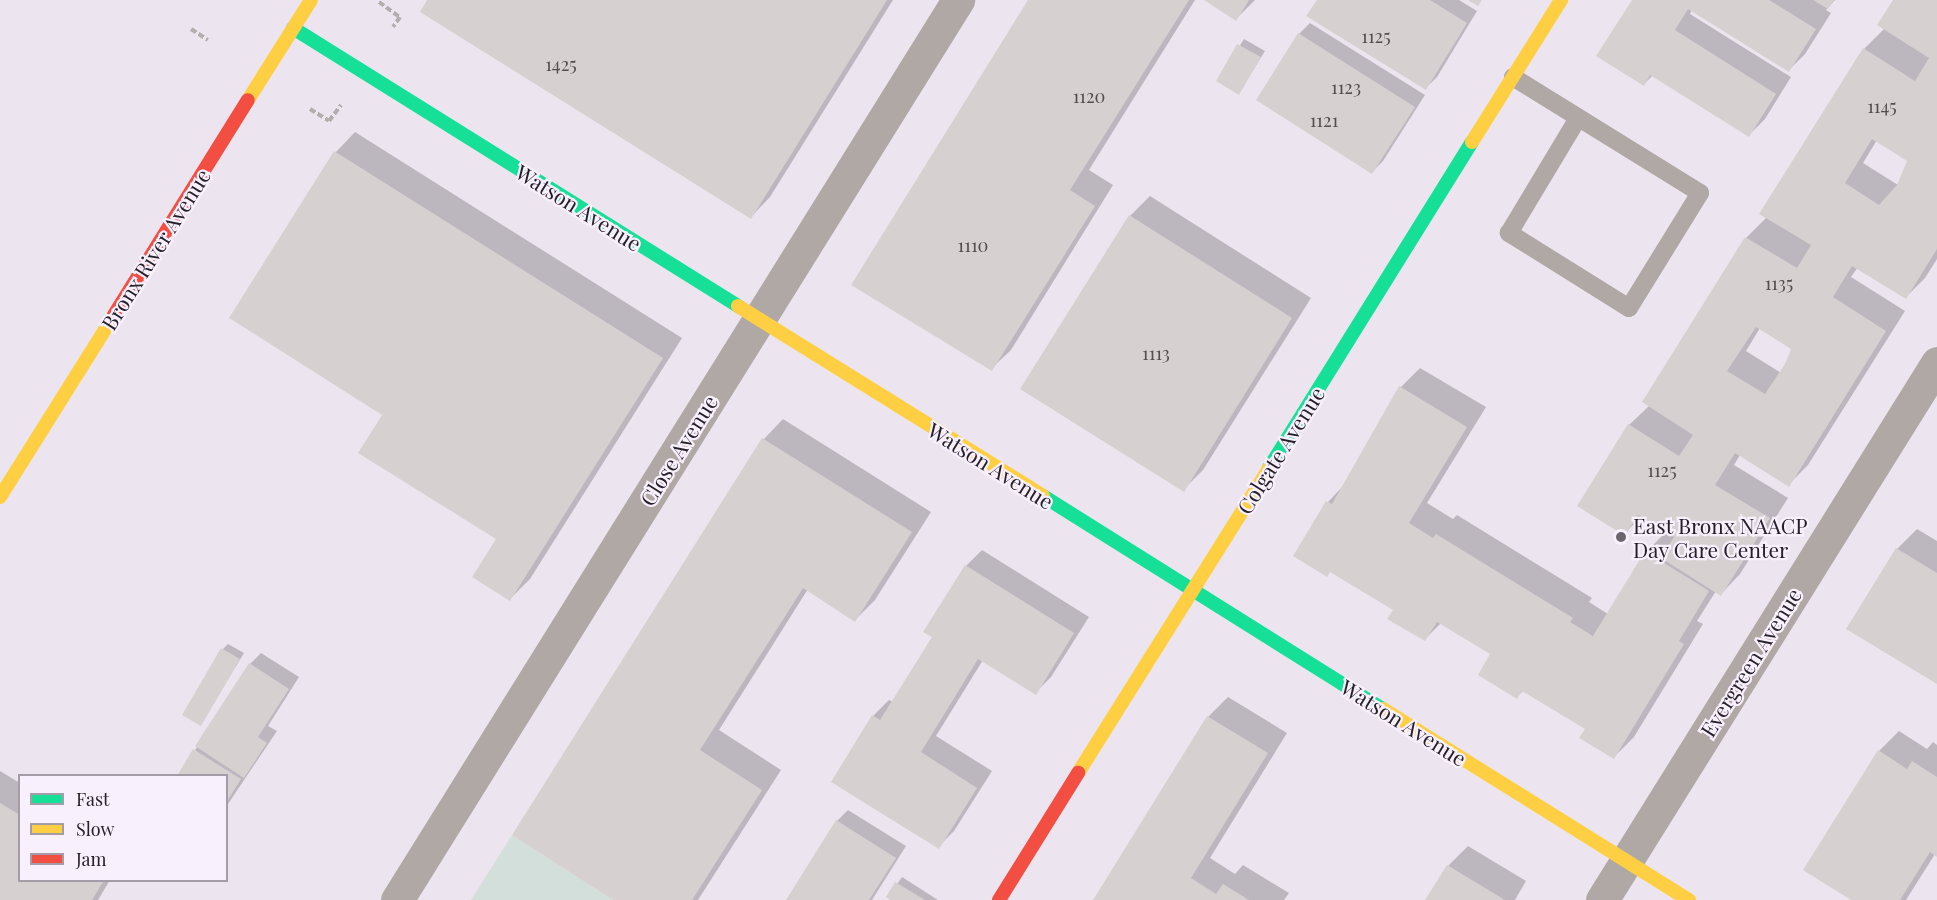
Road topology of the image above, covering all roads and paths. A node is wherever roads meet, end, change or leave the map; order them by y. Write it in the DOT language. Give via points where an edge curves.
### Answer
graph roads {
  1 [pos="309,0"];
  2 [pos="958,0"];
  3 [pos="1561,0"];
  4 [pos="380,2"];
  5 [pos="393,27"];
  6 [pos="293,28"];
  7 [pos="191,29"];
  8 [pos="208,40"];
  9 [pos="1513,77"];
  10 [pos="341,105"];
  11 [pos="310,109"];
  12 [pos="1578,118"];
  13 [pos="759,320"];
  14 [pos="1937,363"];
  15 [pos="0,497"];
  16 [pos="1193,590"];
  17 [pos="1626,861"];
  18 [pos="397,900"];
  19 [pos="999,900"];
  20 [pos="1602,900"];
  21 [pos="1689,900"];
  1 -- 6 [label="street, Bronx River Avenue"];
  2 -- 13 [label="street, Close Avenue"];
  3 -- 9 [label="street, Colgate Avenue"];
  4 -- 5 [label="path" via="400,17"];
  6 -- 13 [label="street, Watson Avenue"];
  6 -- 15 [label="street, Bronx River Avenue"];
  7 -- 8 [label="path"];
  9 -- 12 [label="lane"];
  9 -- 16 [label="street, Colgate Avenue"];
  10 -- 11 [label="path" via="329,121"];
  12 -- 12 [label="lane" via="1700,193 1629,308 1509,233"];
  13 -- 16 [label="street, Watson Avenue"];
  13 -- 18 [label="street, Close Avenue"];
  14 -- 17 [label="street, Evergreen Avenue"];
  16 -- 17 [label="street, Watson Avenue"];
  16 -- 19 [label="street, Colgate Avenue"];
  17 -- 20 [label="street, Evergreen Avenue"];
  17 -- 21 [label="street, Watson Avenue"];
}
